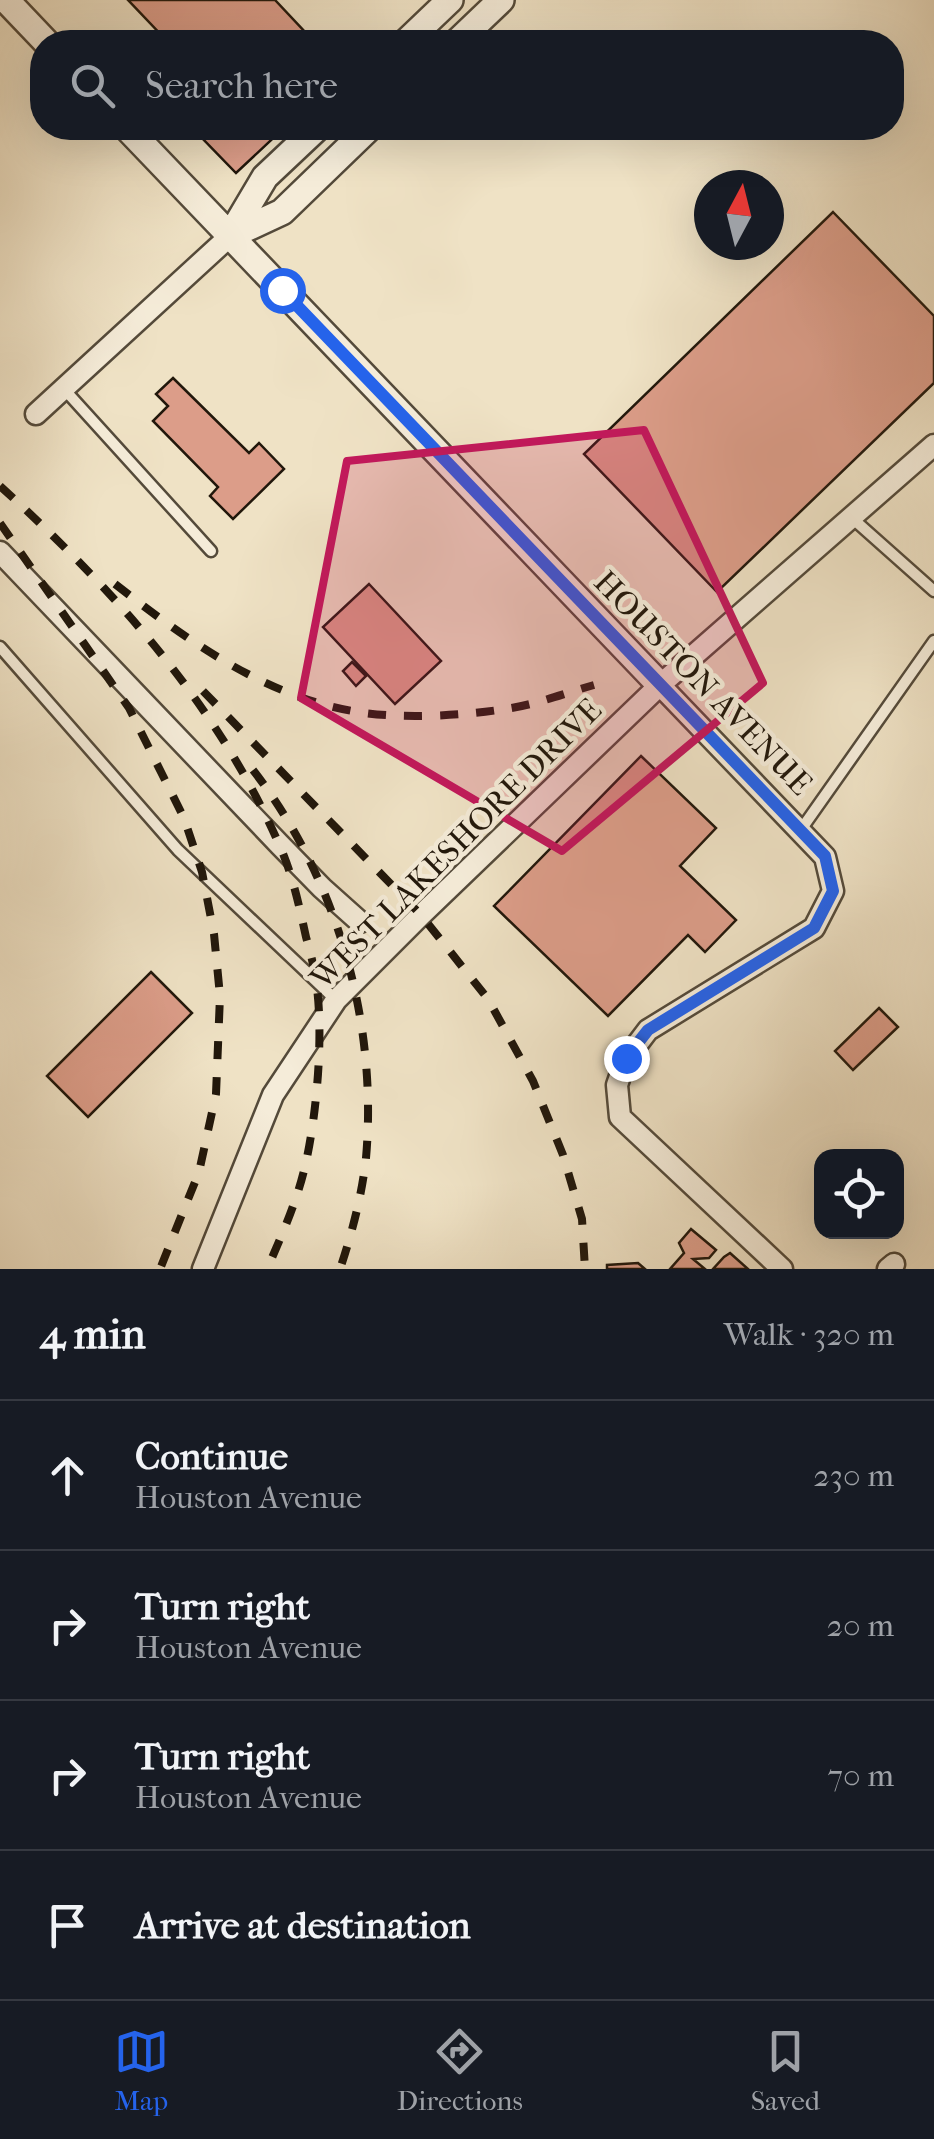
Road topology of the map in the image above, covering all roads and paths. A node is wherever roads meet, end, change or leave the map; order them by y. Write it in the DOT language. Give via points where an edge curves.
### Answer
graph roads {
  1 [pos="6,0"];
  2 [pos="450,0"];
  3 [pos="501,0"];
  4 [pos="35,30"];
  5 [pos="419,30"];
  6 [pos="470,30"];
  7 [pos="138,140"];
  8 [pos="304,140"];
  9 [pos="357,140"];
  10 [pos="230,236"];
  11 [pos="64,388"];
  12 [pos="36,414"];
  13 [pos="934,445"];
  14 [pos="851,518"];
  15 [pos="211,550"];
  16 [pos="0,552"];
  17 [pos="934,591"];
  18 [pos="934,641"];
  19 [pos="0,647"];
  20 [pos="660,685"];
  21 [pos="800,831"];
  22 [pos="360,922"];
  23 [pos="336,1000"];
  24 [pos="203,1269"];
  25 [pos="782,1269"];
  1 -- 4 [label="street"];
  2 -- 5 [label="street"];
  3 -- 6 [label="street"];
  7 -- 10 [label="street, HOUSTON AVENUE"];
  8 -- 10 [label="street" via="265,177"];
  9 -- 10 [label="street" via="282,212"];
  10 -- 11 [label="street"];
  10 -- 20 [label="street, HOUSTON AVENUE"];
  11 -- 12 [label="street"];
  11 -- 15 [label="lane"];
  13 -- 14 [label="street, WEST LAKESHORE DRIVE"];
  14 -- 17 [label="lane"];
  14 -- 20 [label="street, WEST LAKESHORE DRIVE"];
  16 -- 22 [label="street"];
  18 -- 21 [label="lane"];
  19 -- 23 [label="lane" via="178,850"];
  20 -- 21 [label="street, HOUSTON AVENUE"];
  20 -- 23 [label="street, WEST LAKESHORE DRIVE"];
  21 -- 25 [label="street, HOUSTON AVENUE" via="825,856 833,891 814,928 648,1030 626,1058 617,1084 620,1118"];
  23 -- 24 [label="street, WEST LAKESHORE DRIVE" via="273,1095"];
}
